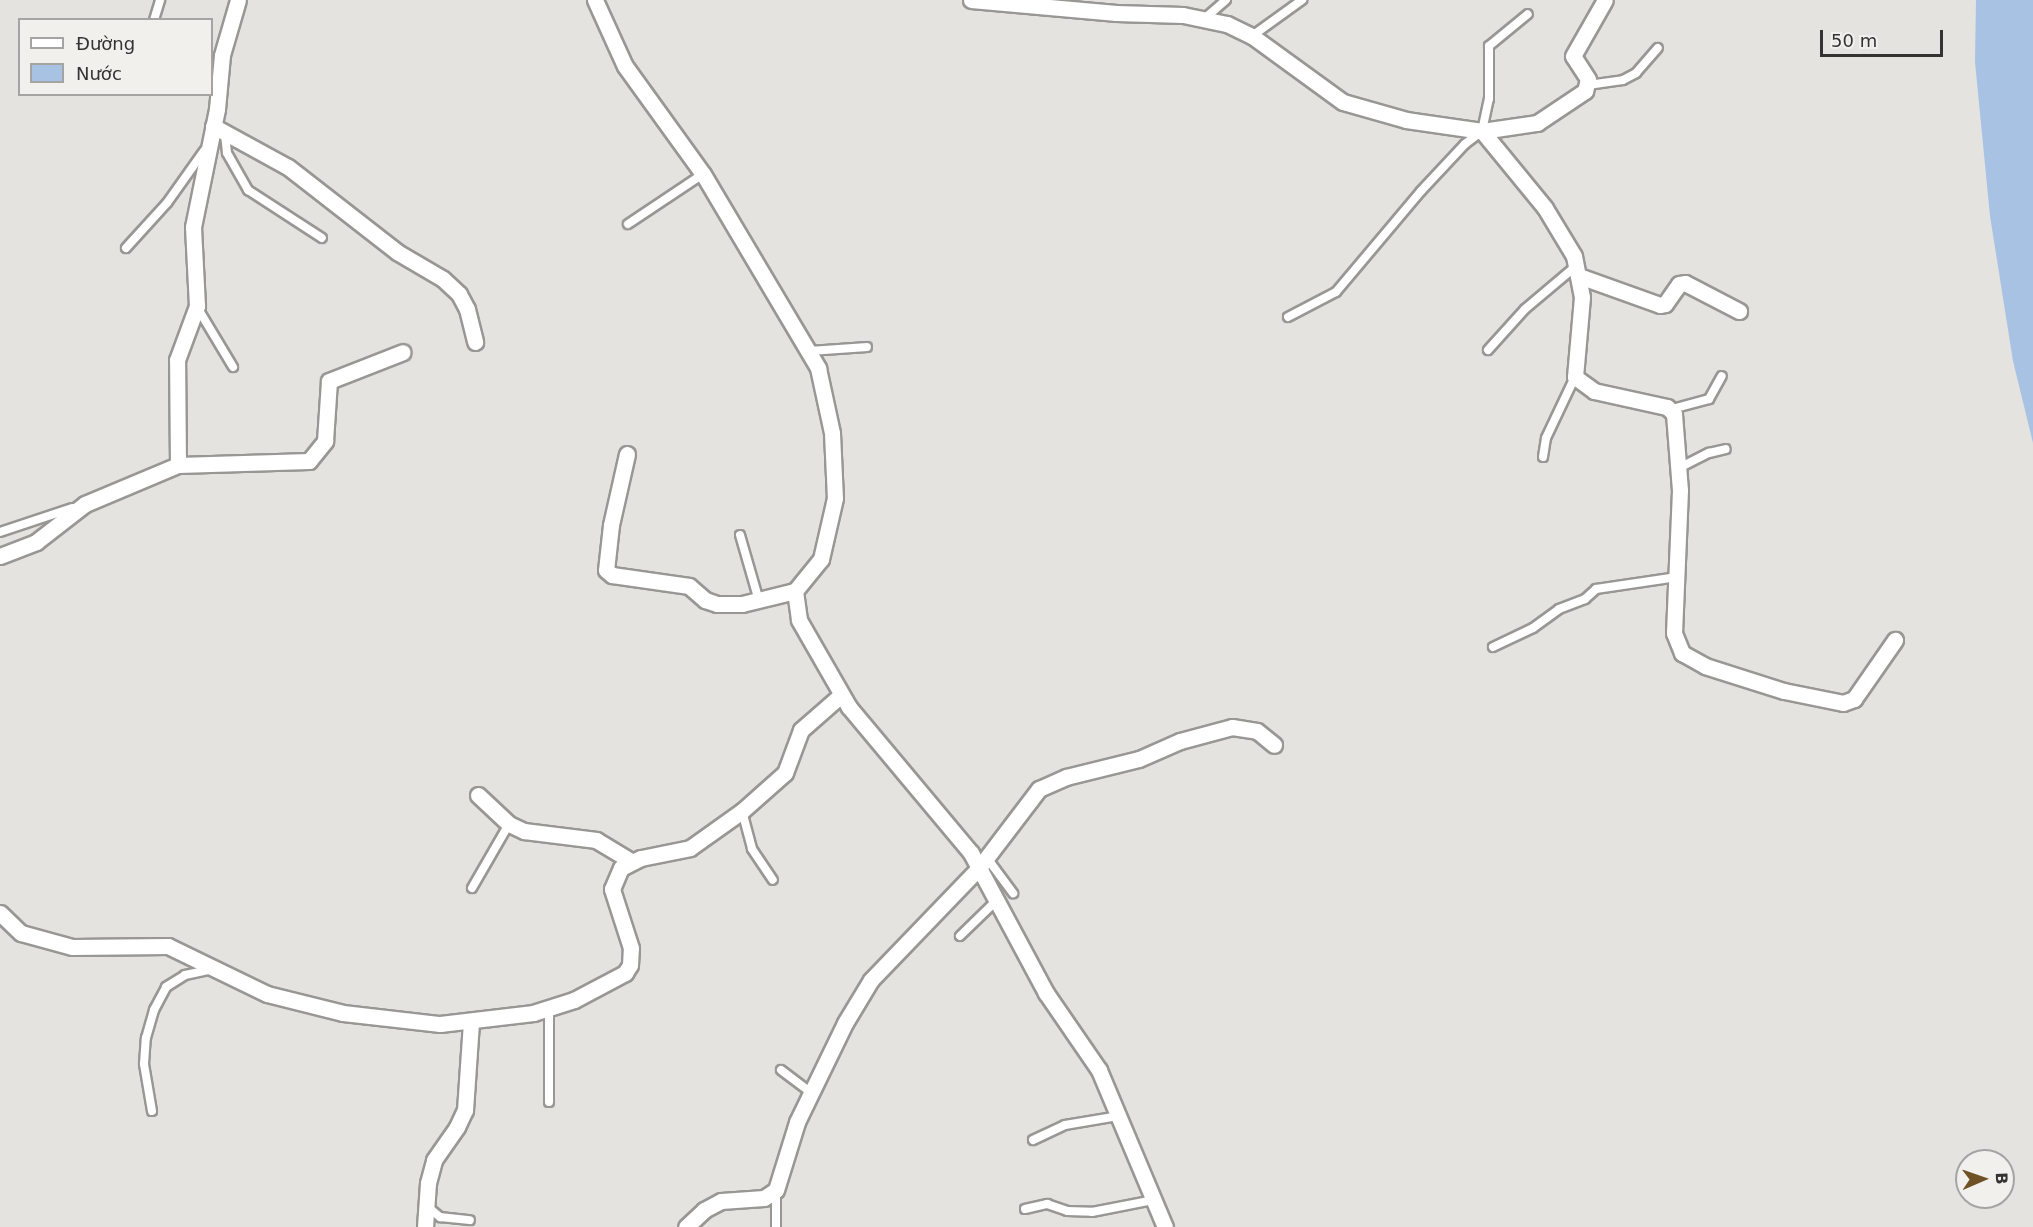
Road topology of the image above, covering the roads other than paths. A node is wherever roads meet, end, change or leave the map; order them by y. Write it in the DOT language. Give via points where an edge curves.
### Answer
graph roads {
  1 [pos="160,0"];
  2 [pos="238,0"];
  3 [pos="595,0"];
  4 [pos="971,0"];
  5 [pos="1226,0"];
  6 [pos="1302,0"];
  7 [pos="1605,0"];
  8 [pos="1164,7"];
  9 [pos="1528,14"];
  10 [pos="155,18"];
  11 [pos="1204,19"];
  12 [pos="1252,36"];
  13 [pos="1658,48"];
  14 [pos="1588,85"];
  15 [pos="219,129"];
  16 [pos="1482,131"];
  17 [pos="208,145"];
  18 [pos="703,174"];
  19 [pos="628,224"];
  20 [pos="322,238"];
  21 [pos="126,248"];
  22 [pos="1578,271"];
  23 [pos="197,306"];
  24 [pos="1739,311"];
  25 [pos="1288,317"];
  26 [pos="475,342"];
  27 [pos="867,347"];
  28 [pos="1488,350"];
  29 [pos="810,351"];
  30 [pos="403,352"];
  31 [pos="233,367"];
  32 [pos="1722,376"];
  33 [pos="1575,377"];
  34 [pos="1672,409"];
  35 [pos="1726,449"];
  36 [pos="627,454"];
  37 [pos="1543,457"];
  38 [pos="178,465"];
  39 [pos="1677,469"];
  40 [pos="85,504"];
  41 [pos="0,532"];
  42 [pos="740,535"];
  43 [pos="0,556"];
  44 [pos="1677,577"];
  45 [pos="795,591"];
  46 [pos="759,601"];
  47 [pos="1895,640"];
  48 [pos="1492,647"];
  49 [pos="841,695"];
  50 [pos="1274,745"];
  51 [pos="478,795"];
  52 [pos="742,810"];
  53 [pos="509,824"];
  54 [pos="631,861"];
  55 [pos="982,863"];
  56 [pos="773,880"];
  57 [pos="472,888"];
  58 [pos="1013,893"];
  59 [pos="996,902"];
  60 [pos="0,913"];
  61 [pos="960,936"];
  62 [pos="219,969"];
  63 [pos="549,1008"];
  64 [pos="471,1023"];
  65 [pos="781,1070"];
  66 [pos="811,1093"];
  67 [pos="549,1102"];
  68 [pos="152,1111"];
  69 [pos="1121,1116"];
  70 [pos="1033,1140"];
  71 [pos="776,1190"];
  72 [pos="1153,1200"];
  73 [pos="426,1206"];
  74 [pos="1025,1209"];
  75 [pos="470,1220"];
  76 [pos="690,1223"];
  77 [pos="425,1227"];
  78 [pos="677,1227"];
  79 [pos="776,1227"];
  80 [pos="1165,1227"];
  1 -- 10 [label="lane"];
  2 -- 15 [label="street" via="222,55"];
  3 -- 18 [label="street" via="625,66"];
  4 -- 8 [label="street" via="1116,13"];
  5 -- 11 [label="lane"];
  6 -- 12 [label="lane"];
  7 -- 14 [label="street" via="1573,56"];
  8 -- 11 [label="street"];
  9 -- 16 [label="lane" via="1489,46 1489,99"];
  11 -- 12 [label="street"];
  12 -- 16 [label="street" via="1343,102 1406,120"];
  13 -- 14 [label="lane" via="1636,73 1623,80"];
  14 -- 16 [label="street" via="1537,123"];
  15 -- 17 [label="street"];
  15 -- 20 [label="lane" via="227,153 248,190"];
  15 -- 26 [label="street" via="288,167 397,252 443,279 459,294 467,309"];
  16 -- 22 [label="street" via="1545,208"];
  16 -- 25 [label="lane" via="1421,191 1336,292"];
  17 -- 21 [label="lane" via="167,202"];
  17 -- 23 [label="street" via="193,227"];
  18 -- 19 [label="lane"];
  18 -- 29 [label="street"];
  22 -- 24 [label="street" via="1660,305 1665,304 1679,284 1685,283"];
  22 -- 28 [label="lane" via="1525,309"];
  22 -- 33 [label="street" via="1581,339"];
  23 -- 31 [label="lane"];
  23 -- 38 [label="street" via="177,360"];
  27 -- 29 [label="lane"];
  29 -- 45 [label="street" via="818,368 832,433 835,498 821,559"];
  30 -- 38 [label="street" via="329,381 325,441 309,461"];
  32 -- 34 [label="lane" via="1709,399"];
  33 -- 34 [label="street" via="1594,391"];
  33 -- 37 [label="lane" via="1546,438"];
  34 -- 39 [label="street"];
  35 -- 39 [label="lane"];
  36 -- 46 [label="street" via="611,525 606,570 689,586 705,600 717,604"];
  38 -- 40 [label="street"];
  39 -- 44 [label="street"];
  40 -- 41 [label="lane"];
  40 -- 43 [label="street" via="36,543"];
  42 -- 46 [label="lane"];
  44 -- 47 [label="street" via="1674,633 1682,653 1705,666 1784,691 1828,703 1854,699"];
  44 -- 48 [label="lane" via="1596,589 1585,599 1559,609 1533,628"];
  45 -- 46 [label="street"];
  45 -- 49 [label="street" via="799,621"];
  49 -- 52 [label="street" via="801,730 784,773"];
  49 -- 55 [label="street"];
  50 -- 55 [label="street" via="1257,731 1232,727 1180,741 1139,759 1046,784"];
  51 -- 53 [label="street"];
  52 -- 54 [label="street" via="690,848"];
  52 -- 56 [label="lane" via="752,849"];
  53 -- 54 [label="street" via="544,836 596,840"];
  53 -- 57 [label="lane"];
  54 -- 63 [label="street" via="621,868 612,889 631,948 630,965 609,984"];
  55 -- 58 [label="lane"];
  55 -- 59 [label="street"];
  55 -- 66 [label="street" via="872,980 845,1023"];
  59 -- 61 [label="lane"];
  59 -- 69 [label="street" via="1046,993 1099,1070"];
  60 -- 62 [label="street" via="21,933 47,942 72,947 168,946"];
  62 -- 64 [label="street" via="267,994 324,1009 441,1024"];
  62 -- 68 [label="lane" via="185,975 166,987 154,1010 144,1065"];
  63 -- 64 [label="street"];
  63 -- 67 [label="lane"];
  64 -- 73 [label="street" via="465,1110 458,1127 434,1160"];
  65 -- 66 [label="lane"];
  66 -- 71 [label="street" via="797,1122"];
  69 -- 70 [label="lane" via="1065,1125"];
  69 -- 72 [label="street"];
  71 -- 76 [label="street" via="764,1198 721,1201"];
  71 -- 79 [label="lane"];
  72 -- 74 [label="lane" via="1092,1212 1067,1211 1047,1204"];
  72 -- 80 [label="street"];
  73 -- 75 [label="lane" via="440,1217"];
  73 -- 77 [label="street"];
  76 -- 78 [label="lane"];
}
